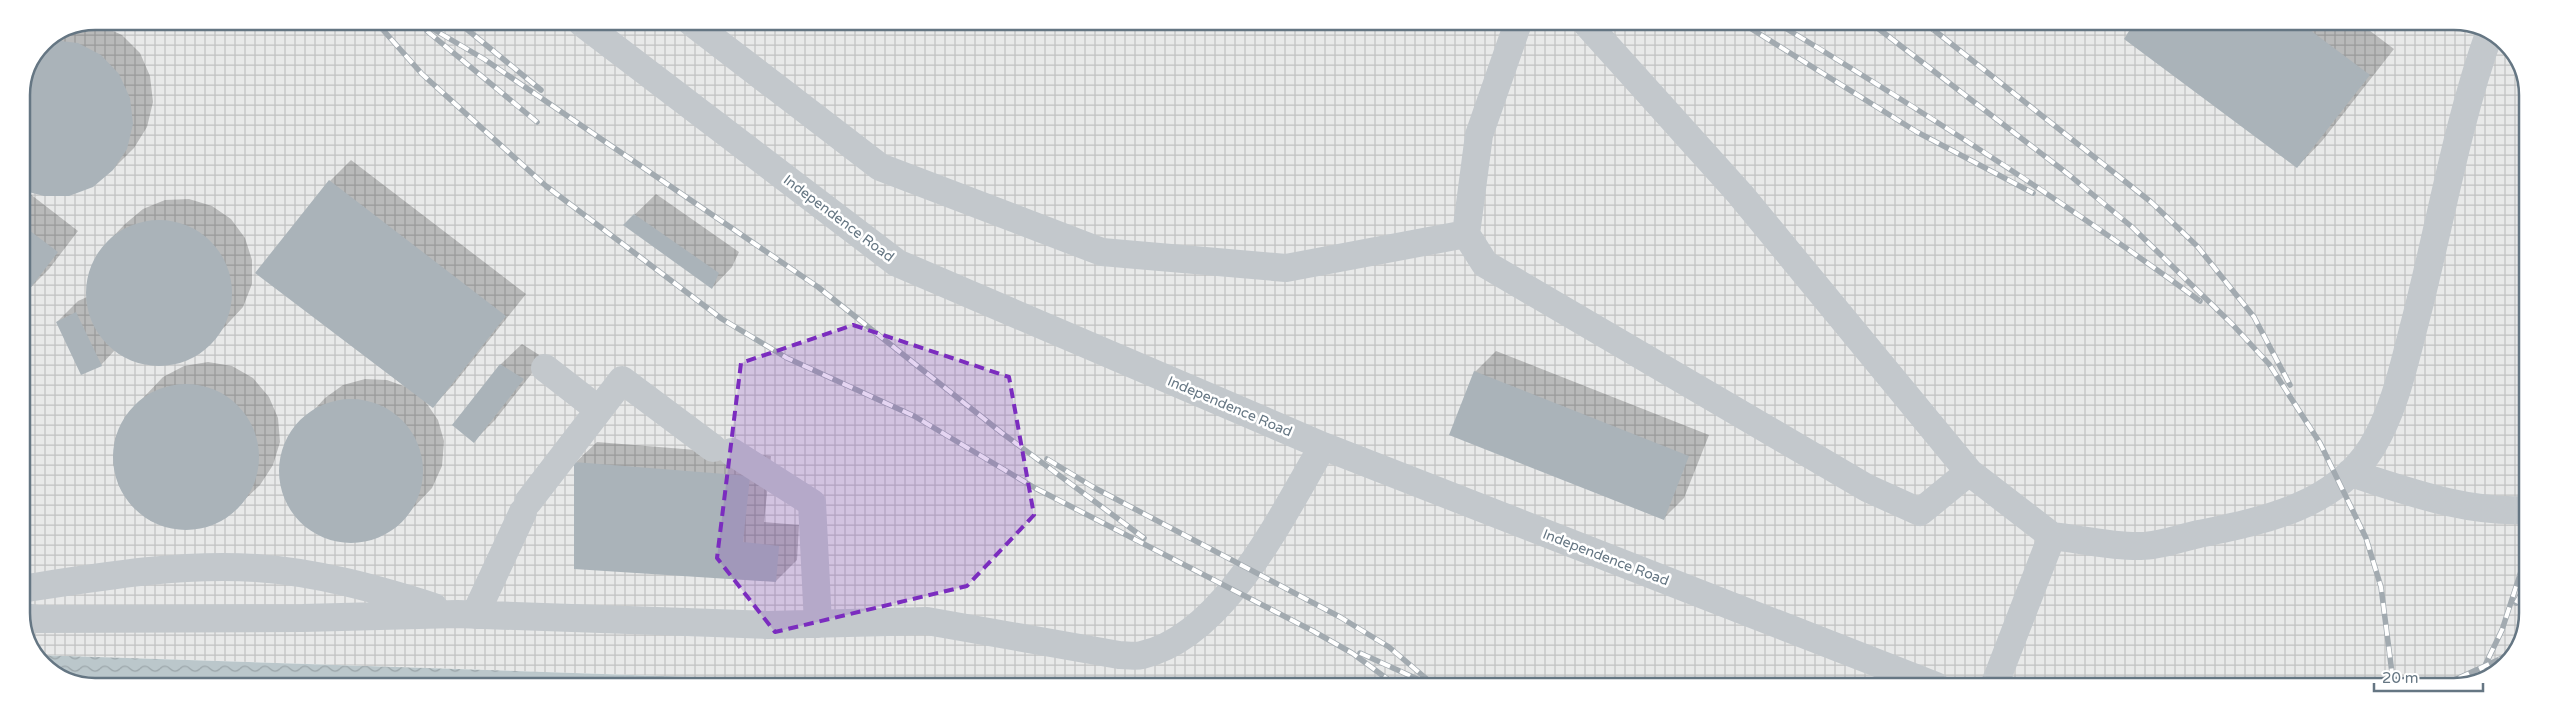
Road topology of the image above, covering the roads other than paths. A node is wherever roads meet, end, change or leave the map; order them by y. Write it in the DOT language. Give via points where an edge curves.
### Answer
graph roads {
  1 [pos="592,30"];
  2 [pos="701,30"];
  3 [pos="1516,30"];
  4 [pos="1592,30"];
  5 [pos="2487,39"];
  6 [pos="1466,234"];
  7 [pos="545,368"];
  8 [pos="599,410"];
  9 [pos="1323,446"];
  10 [pos="1969,472"];
  11 [pos="2350,473"];
  12 [pos="2519,510"];
  13 [pos="2052,536"];
  14 [pos="30,588"];
  15 [pos="466,614"];
  16 [pos="30,618"];
  17 [pos="818,624"];
  18 [pos="1916,678"];
  19 [pos="1997,678"];
  1 -- 9 [label="street, Independence Road" via="898,263"];
  2 -- 6 [label="street" via="880,167 1102,252 1286,268"];
  3 -- 6 [label="street" via="1479,135"];
  4 -- 10 [label="street" via="1740,194"];
  5 -- 11 [label="street" via="2470,87 2432,256 2397,389 2371,448"];
  6 -- 10 [label="street" via="1485,264 1867,488 1920,512"];
  7 -- 8 [label="street"];
  8 -- 15 [label="street" via="526,507"];
  8 -- 17 [label="street" via="622,380 723,450 812,503"];
  9 -- 17 [label="street" via="1249,569 1192,631 1169,646 1140,656 1119,655 927,621"];
  9 -- 18 [label="street, Independence Road"];
  10 -- 13 [label="street"];
  11 -- 12 [label="street" via="2444,503"];
  11 -- 13 [label="street" via="2313,500 2270,519 2142,546"];
  13 -- 19 [label="street"];
  14 -- 15 [label="street" via="178,569 257,568 360,584"];
  15 -- 16 [label="street"];
  15 -- 17 [label="street"];
}
